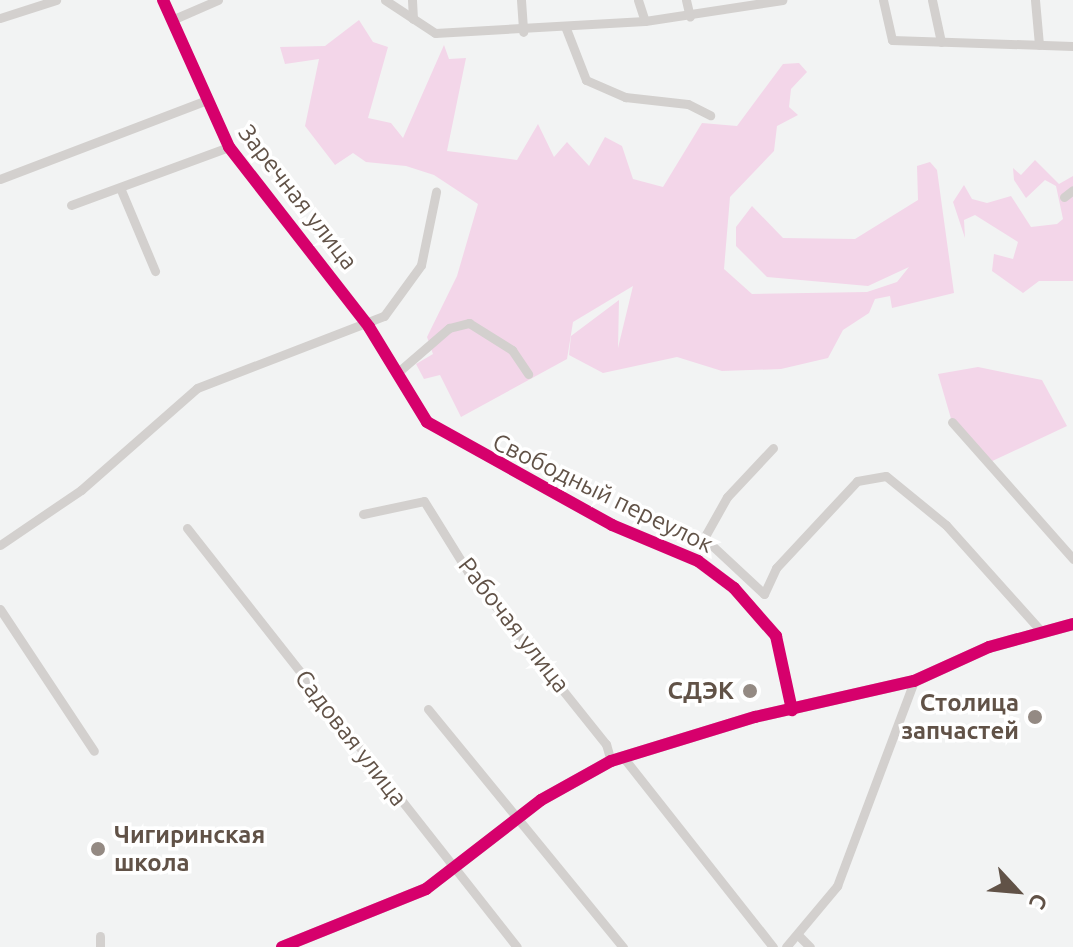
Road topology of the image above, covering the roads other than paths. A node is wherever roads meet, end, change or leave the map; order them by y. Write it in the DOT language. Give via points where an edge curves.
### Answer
graph roads {
  1 [pos="56,0"];
  2 [pos="163,0"];
  3 [pos="218,0"];
  4 [pos="385,0"];
  5 [pos="412,0"];
  6 [pos="521,0"];
  7 [pos="638,0"];
  8 [pos="686,0"];
  9 [pos="729,0"];
  10 [pos="782,0"];
  11 [pos="883,0"];
  12 [pos="932,0"];
  13 [pos="1035,0"];
  14 [pos="731,11"];
  15 [pos="1,17"];
  16 [pos="690,17"];
  17 [pos="174,19"];
  18 [pos="413,19"];
  19 [pos="645,21"];
  20 [pos="565,26"];
  21 [pos="523,32"];
  22 [pos="941,42"];
  23 [pos="1039,45"];
  24 [pos="1073,46"];
  25 [pos="204,101"];
  26 [pos="710,115"];
  27 [pos="229,147"];
  28 [pos="0,179"];
  29 [pos="121,190"];
  30 [pos="436,192"];
  31 [pos="71,205"];
  32 [pos="155,271"];
  33 [pos="369,327"];
  34 [pos="397,373"];
  35 [pos="528,374"];
  36 [pos="952,422"];
  37 [pos="773,448"];
  38 [pos="363,514"];
  39 [pos="187,528"];
  40 [pos="0,545"];
  41 [pos="1073,559"];
  42 [pos="0,609"];
  43 [pos="1073,624"];
  44 [pos="1042,632"];
  45 [pos="914,681"];
  46 [pos="428,709"];
  47 [pos="792,710"];
  48 [pos="94,751"];
  49 [pos="617,759"];
  50 [pos="516,820"];
  51 [pos="454,870"];
  52 [pos="100,936"];
  53 [pos="800,937"];
  54 [pos="100,947"];
  55 [pos="282,947"];
  56 [pos="517,947"];
  57 [pos="623,947"];
  58 [pos="773,947"];
  59 [pos="786,947"];
  60 [pos="810,947"];
  1 -- 15 [label="street"];
  2 -- 17 [label="street, Заречная улица"];
  3 -- 17 [label="street"];
  4 -- 18 [label="street"];
  5 -- 18 [label="street"];
  6 -- 21 [label="street"];
  7 -- 19 [label="street"];
  8 -- 16 [label="street"];
  9 -- 14 [label="street"];
  10 -- 14 [label="street"];
  11 -- 22 [label="street" via="892,40"];
  12 -- 22 [label="street"];
  13 -- 23 [label="street"];
  14 -- 16 [label="street"];
  16 -- 19 [label="street"];
  17 -- 25 [label="street, Заречная улица"];
  18 -- 21 [label="street" via="435,33"];
  19 -- 20 [label="street"];
  20 -- 21 [label="street"];
  20 -- 26 [label="street" via="586,80 625,97 688,104"];
  22 -- 23 [label="street"];
  23 -- 24 [label="street"];
  25 -- 27 [label="street, Заречная улица"];
  25 -- 28 [label="street"];
  27 -- 29 [label="street"];
  27 -- 33 [label="street, Заречная улица"];
  29 -- 31 [label="street"];
  29 -- 32 [label="street"];
  30 -- 33 [label="street" via="421,265 404,294"];
  33 -- 34 [label="street, Свободный переулок"];
  33 -- 40 [label="street" via="197,388 81,490"];
  34 -- 35 [label="street" via="449,328 469,323 512,350"];
  34 -- 47 [label="street, Свободный переулок" via="437,431 612,525 698,561 734,588 776,636"];
  36 -- 41 [label="street"];
  37 -- 44 [label="street" via="727,497 704,538 764,594 776,568 857,481 886,476 946,525"];
  38 -- 49 [label="street, Рабочая улица" via="424,501 468,572"];
  39 -- 51 [label="street, Садовая улица"];
  42 -- 48 [label="street"];
  43 -- 44 [label="street"];
  44 -- 45 [label="street"];
  45 -- 47 [label="street"];
  45 -- 53 [label="street" via="837,886"];
  46 -- 50 [label="street"];
  47 -- 49 [label="street"];
  49 -- 50 [label="street"];
  49 -- 58 [label="street, Рабочая улица"];
  50 -- 51 [label="street"];
  50 -- 57 [label="street"];
  51 -- 55 [label="street"];
  51 -- 56 [label="street, Садовая улица"];
  52 -- 54 [label="street"];
  53 -- 59 [label="street"];
  53 -- 60 [label="street"];
}
